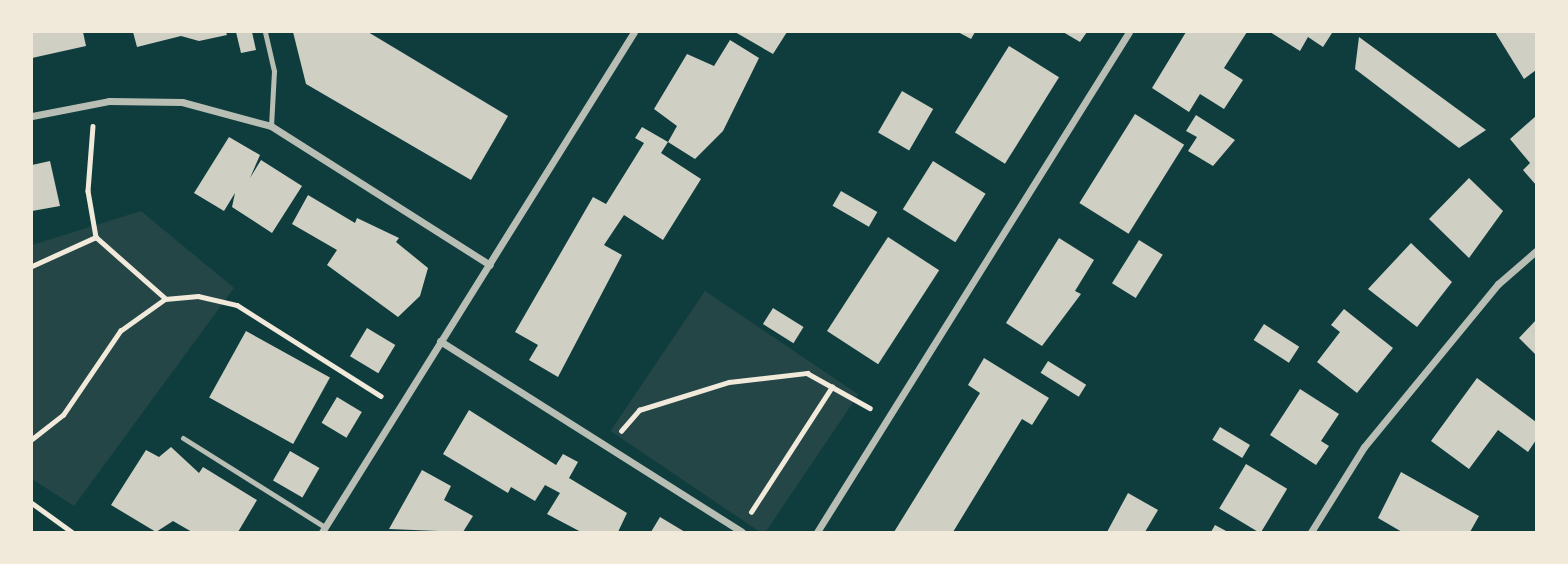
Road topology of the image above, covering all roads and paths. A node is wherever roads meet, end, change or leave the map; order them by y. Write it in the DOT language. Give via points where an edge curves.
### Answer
graph roads {
  1 [pos="265,32"];
  2 [pos="634,32"];
  3 [pos="1129,32"];
  4 [pos="94,104"];
  5 [pos="32,116"];
  6 [pos="271,126"];
  7 [pos="96,237"];
  8 [pos="1536,251"];
  9 [pos="490,265"];
  10 [pos="32,266"];
  11 [pos="165,299"];
  12 [pos="440,341"];
  13 [pos="832,387"];
  14 [pos="399,407"];
  15 [pos="888,418"];
  16 [pos="183,438"];
  17 [pos="32,439"];
  18 [pos="607,447"];
  19 [pos="32,503"];
  20 [pos="324,530"];
  21 [pos="740,532"];
  22 [pos="72,533"];
  23 [pos="817,533"];
  24 [pos="1311,533"];
  1 -- 6 [label="lane" via="274,71"];
  2 -- 9 [label="street"];
  3 -- 15 [label="street"];
  4 -- 5 [label="street"];
  4 -- 6 [label="street" via="182,102"];
  4 -- 7 [label="path" via="88,191"];
  6 -- 9 [label="street"];
  7 -- 10 [label="path"];
  7 -- 11 [label="path"];
  8 -- 24 [label="street" via="1498,284 1364,447"];
  9 -- 12 [label="street"];
  11 -- 14 [label="path" via="198,296 237,305"];
  11 -- 17 [label="path" via="120,331 63,415"];
  12 -- 14 [label="street"];
  12 -- 18 [label="street"];
  13 -- 15 [label="path"];
  13 -- 18 [label="path" via="807,373 729,382 639,411"];
  13 -- 21 [label="path"];
  14 -- 20 [label="street"];
  15 -- 23 [label="street"];
  16 -- 20 [label="lane"];
  18 -- 21 [label="street"];
  19 -- 22 [label="path"];
}
